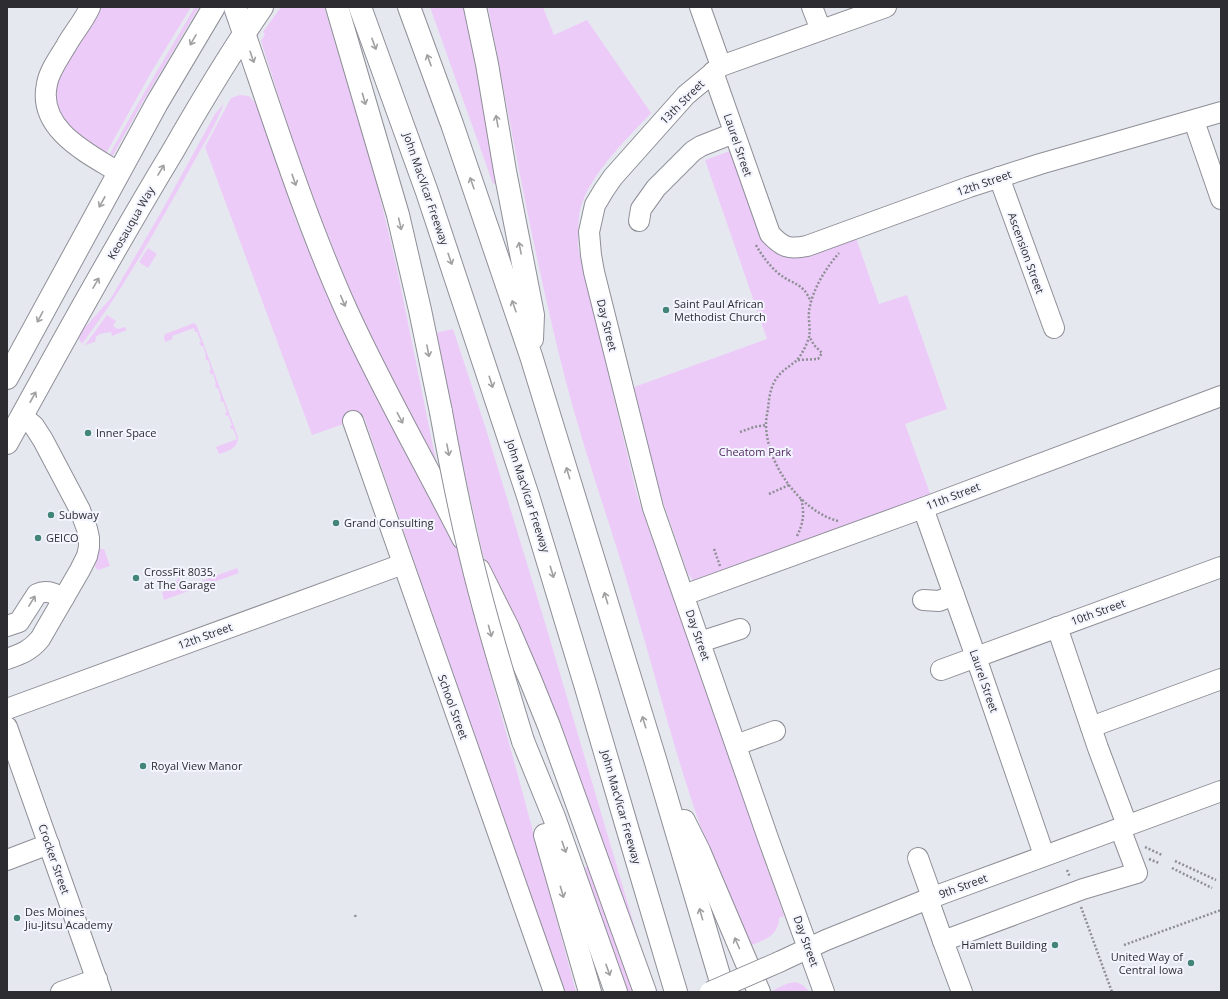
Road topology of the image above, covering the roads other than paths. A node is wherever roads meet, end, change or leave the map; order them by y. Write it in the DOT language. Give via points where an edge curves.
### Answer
graph roads {
  1 [pos="90,7"];
  2 [pos="214,7"];
  3 [pos="235,7"];
  4 [pos="262,7"];
  5 [pos="338,7"];
  6 [pos="360,7"];
  7 [pos="409,7"];
  8 [pos="475,7"];
  9 [pos="700,7"];
  10 [pos="812,7"];
  11 [pos="886,7"];
  12 [pos="820,30"];
  13 [pos="244,33"];
  14 [pos="717,69"];
  15 [pos="1221,112"];
  16 [pos="1194,121"];
  17 [pos="734,133"];
  18 [pos="118,172"];
  19 [pos="999,177"];
  20 [pos="1221,199"];
  21 [pos="764,218"];
  22 [pos="639,221"];
  23 [pos="594,272"];
  24 [pos="1054,328"];
  25 [pos="531,356"];
  26 [pos="7,378"];
  27 [pos="1221,396"];
  28 [pos="22,416"];
  29 [pos="353,421"];
  30 [pos="7,443"];
  31 [pos="923,508"];
  32 [pos="403,564"];
  33 [pos="1221,567"];
  34 [pos="684,595"];
  35 [pos="954,595"];
  36 [pos="64,598"];
  37 [pos="923,600"];
  38 [pos="7,626"];
  39 [pos="1057,627"];
  40 [pos="740,629"];
  41 [pos="700,642"];
  42 [pos="976,657"];
  43 [pos="7,659"];
  44 [pos="941,670"];
  45 [pos="1221,679"];
  46 [pos="7,709"];
  47 [pos="7,727"];
  48 [pos="1091,727"];
  49 [pos="775,731"];
  50 [pos="524,743"];
  51 [pos="736,745"];
  52 [pos="655,759"];
  53 [pos="1221,791"];
  54 [pos="1123,827"];
  55 [pos="49,844"];
  56 [pos="1044,856"];
  57 [pos="918,858"];
  58 [pos="7,860"];
  59 [pos="930,898"];
  60 [pos="943,941"];
  61 [pos="808,948"];
  62 [pos="99,986"];
  63 [pos="62,992"];
  64 [pos="554,992"];
  65 [pos="590,992"];
  66 [pos="616,992"];
  67 [pos="645,992"];
  68 [pos="676,992"];
  69 [pos="710,992"];
  70 [pos="724,992"];
  71 [pos="759,992"];
  72 [pos="824,992"];
  73 [pos="962,992"];
  1 -- 18 [label="street" via="50,74 46,84 48,110 53,122 70,141"];
  2 -- 18 [label="main road, one-way"];
  3 -- 13 [label="main road"];
  4 -- 13 [label="main road, Keosauqua Way"];
  5 -- 50 [label="main road, one-way, bridge" via="398,214 479,592"];
  6 -- 68 [label="main road, John MacVicar Freeway, one-way" via="427,192 528,496"];
  25 -- 7 [label="main road, one-way"];
  25 -- 8 [label="main road, one-way" via="533,315"];
  9 -- 14 [label="street, Laurel Street"];
  10 -- 12 [label="street"];
  11 -- 12 [label="street, 13th Street"];
  12 -- 14 [label="street, 13th Street"];
  28 -- 13 [label="main road, Keosauqua Way, one-way" via="148,192"];
  13 -- 67 [label="main road, one-way" via="315,237 348,313 508,628 530,678"];
  14 -- 17 [label="street, Laurel Street"];
  14 -- 23 [label="street, 13th Street" via="686,95 604,190 595,205 589,232"];
  15 -- 16 [label="street, 12th Street"];
  16 -- 19 [label="street, 12th Street"];
  16 -- 20 [label="street"];
  17 -- 21 [label="street, Laurel Street"];
  17 -- 22 [label="street" via="693,151 656,188 641,209"];
  18 -- 26 [label="main road, one-way"];
  19 -- 21 [label="street, 12th Street" via="796,248 778,243 770,234"];
  19 -- 24 [label="street, Ascension Street"];
  23 -- 34 [label="street, Day Street" via="653,508"];
  52 -- 25 [label="main road, one-way"];
  27 -- 31 [label="street, 11th Street"];
  28 -- 30 [label="main road, Keosauqua Way"];
  28 -- 36 [label="street" via="39,433 80,510 87,529 87,556"];
  29 -- 32 [label="street, School Street"];
  31 -- 34 [label="street, 11th Street"];
  31 -- 35 [label="street, Laurel Street"];
  32 -- 46 [label="street, 12th Street"];
  32 -- 64 [label="street, School Street"];
  33 -- 39 [label="street, 10th Street"];
  34 -- 41 [label="street, Day Street"];
  35 -- 37 [label="street" via="939,600"];
  35 -- 42 [label="street, Laurel Street"];
  38 -- 36 [label="street, one-way" via="18,622 36,594 46,591"];
  36 -- 43 [label="street" via="33,647"];
  39 -- 42 [label="street, 10th Street"];
  39 -- 48 [label="street"];
  40 -- 41 [label="street"];
  41 -- 51 [label="street, Day Street"];
  42 -- 44 [label="street, 10th Street"];
  42 -- 56 [label="street, Laurel Street"];
  45 -- 48 [label="street"];
  47 -- 55 [label="street, Crocker Street"];
  48 -- 54 [label="street"];
  49 -- 51 [label="street"];
  50 -- 65 [label="main road, one-way" via="541,819"];
  50 -- 66 [label="main road, one-way" via="554,817"];
  51 -- 61 [label="street, Day Street"];
  70 -- 52 [label="main road, one-way"];
  71 -- 52 [label="main road, one-way" via="699,851"];
  53 -- 54 [label="street, 9th Street"];
  54 -- 56 [label="street, 9th Street"];
  54 -- 60 [label="street" via="1137,873 1083,889"];
  55 -- 58 [label="street"];
  55 -- 62 [label="street, Crocker Street"];
  56 -- 59 [label="street, 9th Street"];
  57 -- 59 [label="street"];
  59 -- 60 [label="street"];
  59 -- 61 [label="street, 9th Street"];
  60 -- 73 [label="street"];
  61 -- 69 [label="street, 9th Street, bridge"];
  61 -- 72 [label="street, Day Street"];
  62 -- 63 [label="street"];
}
